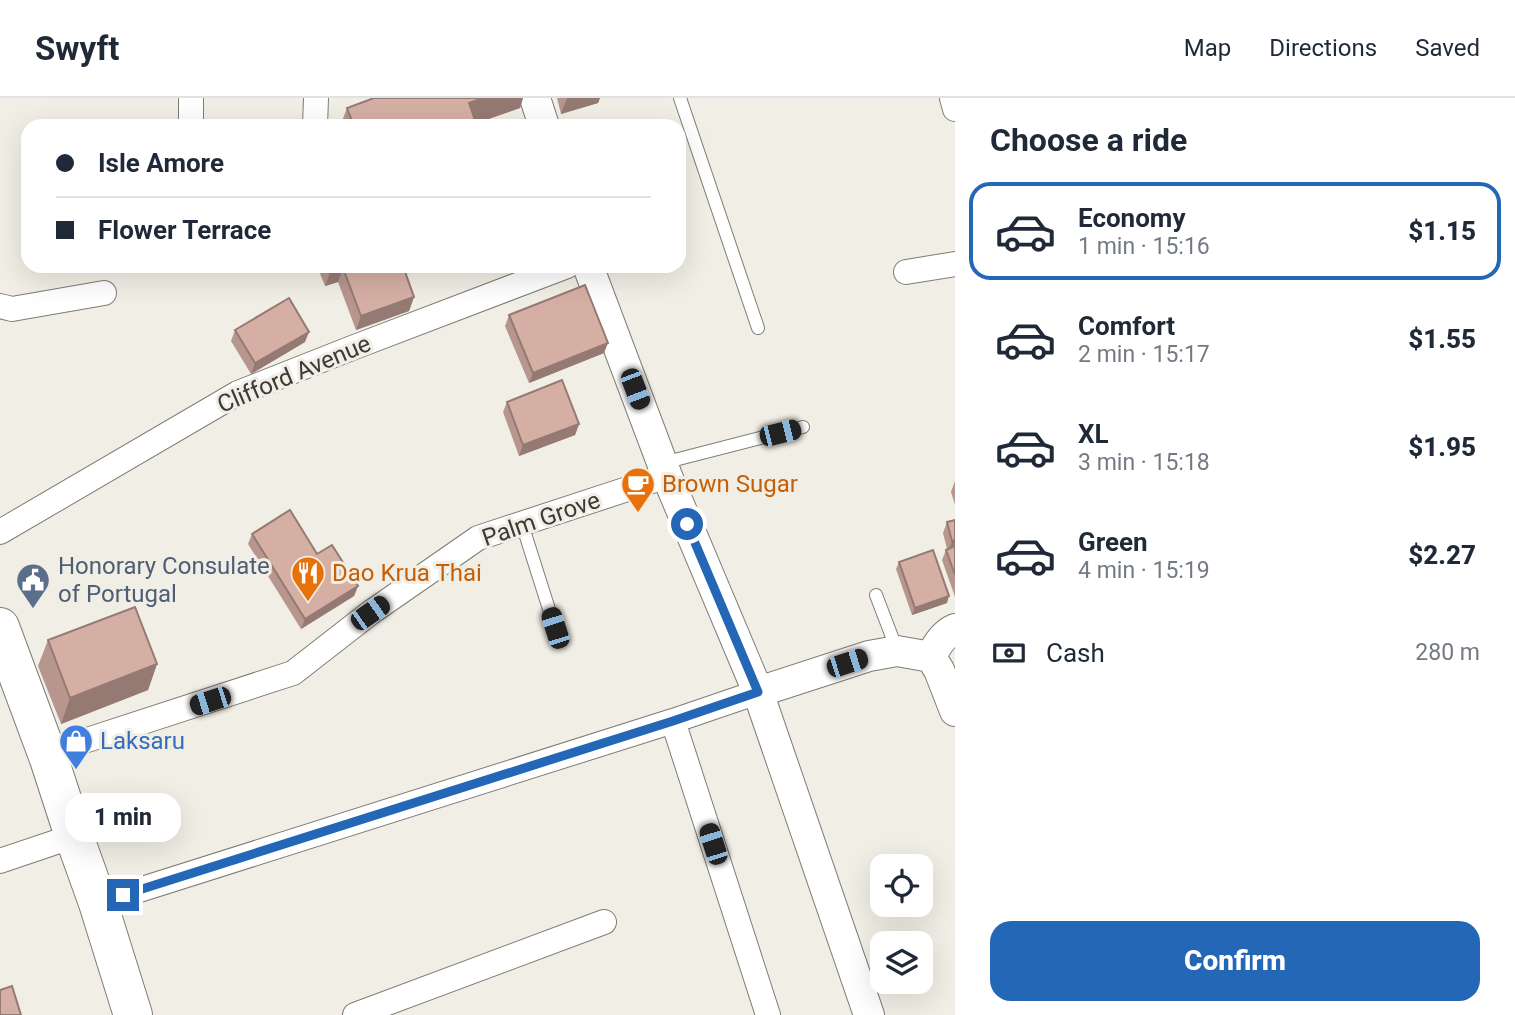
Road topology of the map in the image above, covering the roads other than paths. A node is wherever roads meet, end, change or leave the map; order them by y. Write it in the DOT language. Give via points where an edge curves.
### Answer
graph roads {
  1 [pos="191,98"];
  2 [pos="316,98"];
  3 [pos="535,98"];
  4 [pos="680,98"];
  5 [pos="952,98"];
  6 [pos="955,109"];
  7 [pos="191,119"];
  8 [pos="315,119"];
  9 [pos="542,119"];
  10 [pos="955,264"];
  11 [pos="906,272"];
  12 [pos="549,273"];
  13 [pos="592,273"];
  14 [pos="104,293"];
  15 [pos="0,306"];
  16 [pos="758,328"];
  17 [pos="803,427"];
  18 [pos="665,470"];
  19 [pos="522,524"];
  20 [pos="0,532"];
  21 [pos="876,595"];
  22 [pos="0,627"];
  23 [pos="555,628"];
  24 [pos="955,629"];
  25 [pos="897,651"];
  26 [pos="931,657"];
  27 [pos="758,692"];
  28 [pos="955,711"];
  29 [pos="673,721"];
  30 [pos="49,759"];
  31 [pos="74,836"];
  32 [pos="0,860"];
  33 [pos="98,903"];
  34 [pos="604,922"];
  35 [pos="133,1015"];
  36 [pos="355,1015"];
  37 [pos="768,1015"];
  38 [pos="869,1015"];
  1 -- 7 [label="street"];
  2 -- 8 [label="street"];
  3 -- 9 [label="street"];
  4 -- 16 [label="lane"];
  5 -- 6 [label="street"];
  10 -- 11 [label="street"];
  12 -- 20 [label="street, Clifford Avenue" via="238,393"];
  13 -- 18 [label="street"];
  14 -- 15 [label="street" via="12,309"];
  17 -- 18 [label="lane"];
  18 -- 19 [label="street, Palm Grove"];
  18 -- 27 [label="street"];
  19 -- 23 [label="lane"];
  19 -- 30 [label="street, Palm Grove" via="478,538 293,673 78,743"];
  21 -- 25 [label="lane"];
  22 -- 30 [label="highway"];
  24 -- 26 [label="street"];
  25 -- 26 [label="street"];
  25 -- 27 [label="street"];
  26 -- 28 [label="street"];
  27 -- 29 [label="street"];
  27 -- 38 [label="street"];
  29 -- 33 [label="street"];
  29 -- 37 [label="street"];
  30 -- 31 [label="highway"];
  31 -- 32 [label="street"];
  31 -- 33 [label="highway"];
  33 -- 35 [label="highway"];
  34 -- 36 [label="street"];
}
